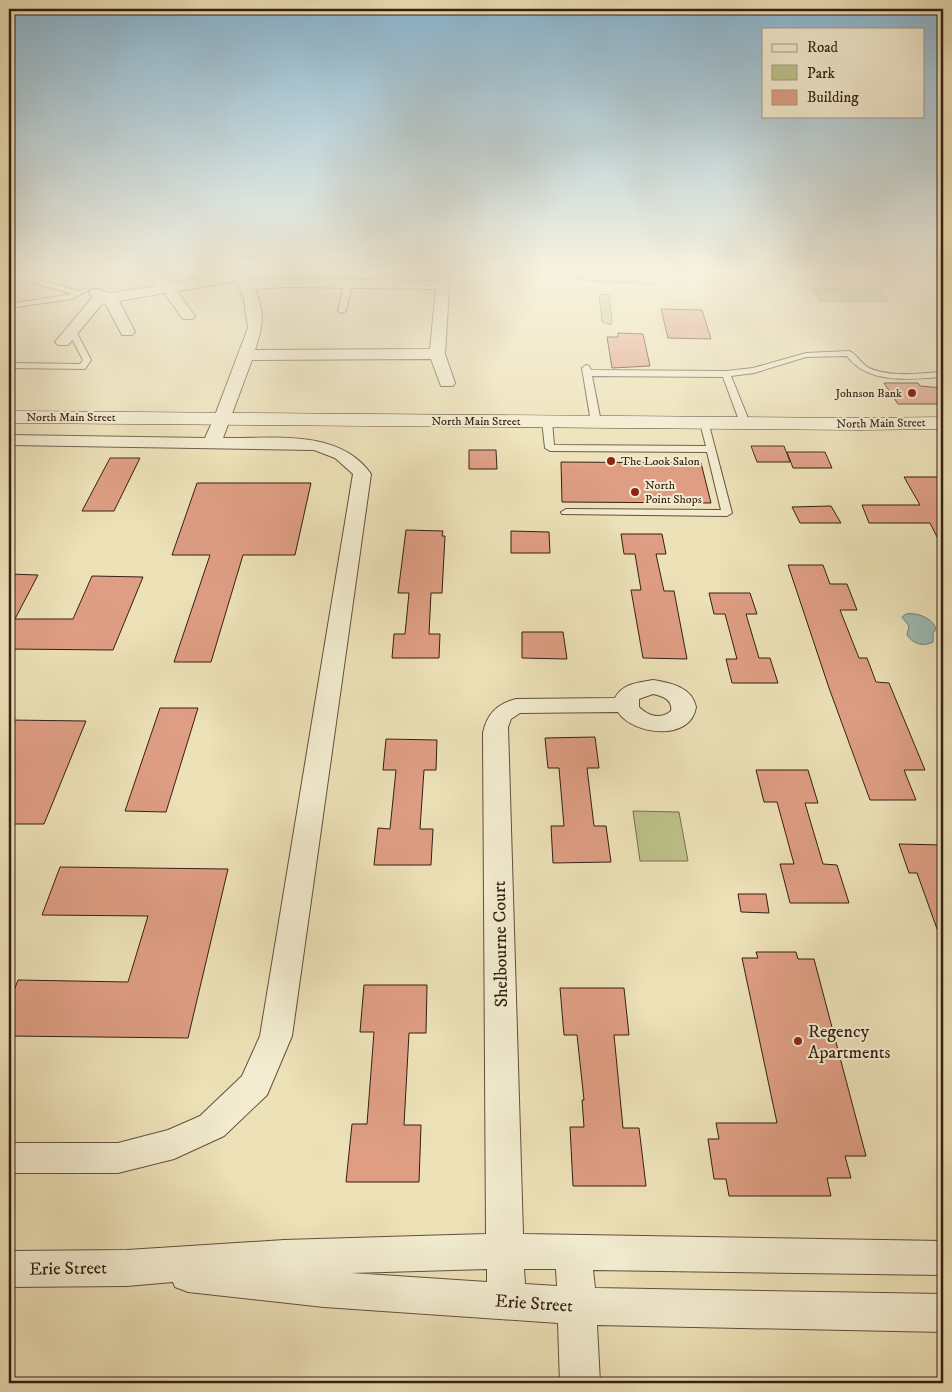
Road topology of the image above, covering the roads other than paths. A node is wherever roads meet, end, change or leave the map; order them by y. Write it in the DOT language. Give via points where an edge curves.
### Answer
graph roads {
  1 [pos="70,338"];
  2 [pos="252,338"];
  3 [pos="438,338"];
  4 [pos="437,354"];
  5 [pos="246,355"];
  6 [pos="683,363"];
  7 [pos="9,366"];
  8 [pos="686,374"];
  9 [pos="726,374"];
  10 [pos="943,375"];
  11 [pos="447,383"];
  12 [pos="9,417"];
  13 [pos="223,418"];
  14 [pos="547,421"];
  15 [pos="596,422"];
  16 [pos="705,423"];
  17 [pos="745,423"];
  18 [pos="943,423"];
  19 [pos="9,440"];
  20 [pos="212,442"];
  21 [pos="711,449"];
  22 [pos="566,512"];
  23 [pos="624,705"];
  24 [pos="9,1158"];
  25 [pos="506,1251"];
  26 [pos="574,1253"];
  27 [pos="943,1258"];
  28 [pos="127,1268"];
  29 [pos="9,1269"];
  30 [pos="506,1301"];
  31 [pos="576,1306"];
  32 [pos="943,1313"];
  33 [pos="580,1383"];
  1 -- 7 [label="lane" via="87,360 82,367"];
  2 -- 5 [label="street"];
  3 -- 4 [label="street"];
  4 -- 5 [label="street"];
  4 -- 11 [label="street"];
  5 -- 13 [label="street"];
  6 -- 8 [label="lane"];
  8 -- 9 [label="lane"];
  8 -- 15 [label="lane" via="587,370"];
  9 -- 10 [label="lane" via="754,370 806,355 849,353 856,364 874,373"];
  9 -- 17 [label="lane"];
  12 -- 13 [label="main road, North Main Street"];
  13 -- 14 [label="main road, North Main Street"];
  13 -- 20 [label="street"];
  14 -- 15 [label="main road, North Main Street"];
  14 -- 21 [label="lane" via="550,448"];
  15 -- 16 [label="main road, North Main Street"];
  16 -- 17 [label="main road, North Main Street"];
  16 -- 21 [label="lane"];
  17 -- 18 [label="main road, North Main Street"];
  19 -- 20 [label="street"];
  20 -- 24 [label="street" via="314,445 335,451 353,462 362,474 276,1036 255,1085 212,1126 174,1144 118,1158"];
  21 -- 22 [label="lane" via="727,513"];
  23 -- 25 [label="street, Shelbourne Court" via="516,706 504,711 497,722"];
  25 -- 26 [label="street, Erie Street"];
  25 -- 28 [label="street, Erie Street" via="284,1257"];
  25 -- 30 [label="street, Shelbourne Court"];
  26 -- 27 [label="street, Erie Street"];
  26 -- 31 [label="street"];
  28 -- 29 [label="street, Erie Street"];
  28 -- 30 [label="street, Erie Street" via="324,1289"];
  30 -- 31 [label="street, Erie Street"];
  31 -- 32 [label="street, Erie Street"];
  31 -- 33 [label="street"];
}
